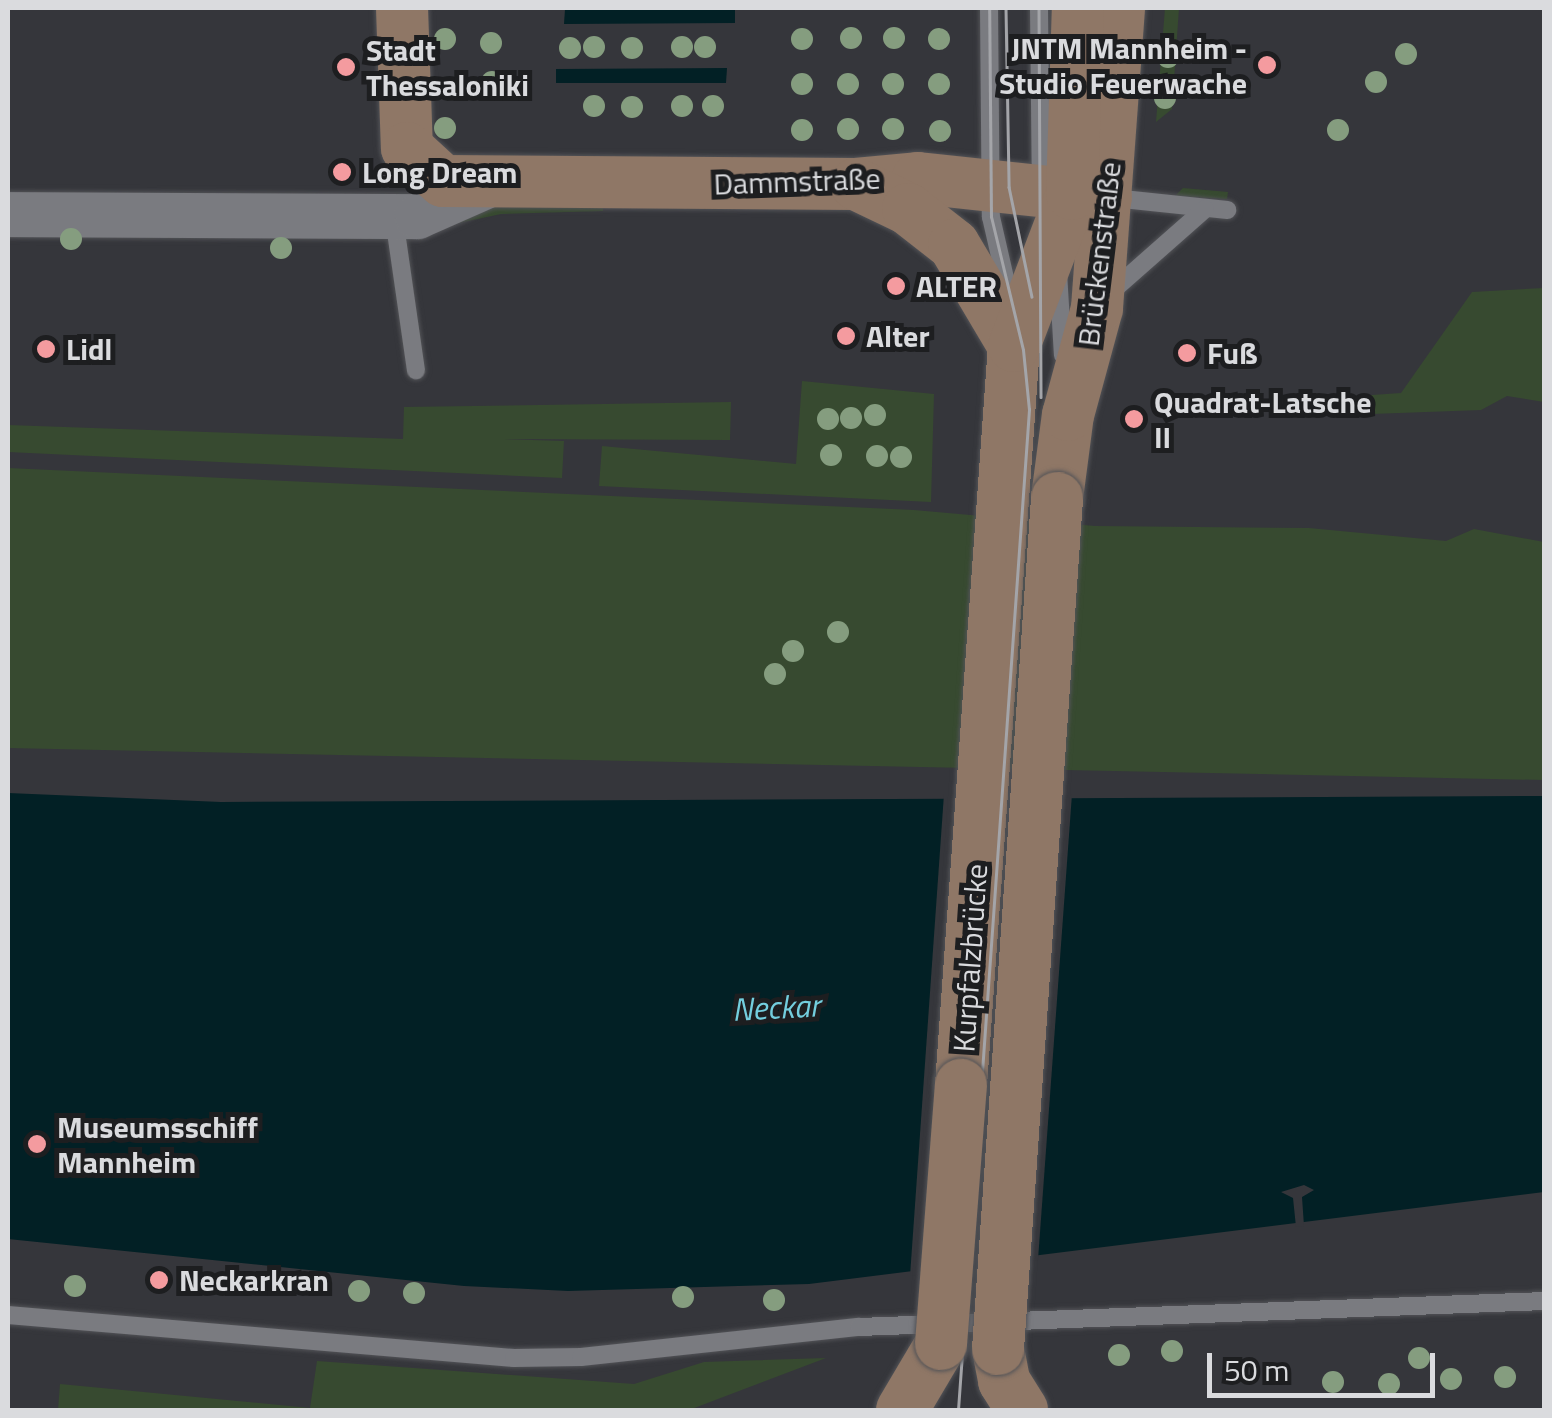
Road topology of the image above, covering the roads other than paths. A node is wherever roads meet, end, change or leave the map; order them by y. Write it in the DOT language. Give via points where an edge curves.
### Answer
graph roads {
  1 [pos="402,8"];
  2 [pos="989,8"];
  3 [pos="1039,8"];
  4 [pos="1078,8"];
  5 [pos="1118,8"];
  6 [pos="407,148"];
  7 [pos="856,184"];
  8 [pos="485,186"];
  9 [pos="1052,192"];
  10 [pos="1205,209"];
  11 [pos="1226,210"];
  12 [pos="8,214"];
  13 [pos="393,214"];
  14 [pos="1050,249"];
  15 [pos="1097,308"];
  16 [pos="1014,346"];
  17 [pos="416,370"];
  18 [pos="1068,415"];
  19 [pos="1003,494"];
  20 [pos="1057,498"];
  21 [pos="1544,1301"];
  22 [pos="8,1315"];
  23 [pos="902,1410"];
  24 [pos="1022,1410"];
  1 -- 6 [label="main road"];
  2 -- 9 [label="lane"];
  3 -- 9 [label="lane"];
  4 -- 9 [label="main road, Brückenstraße"];
  5 -- 9 [label="main road, Brückenstraße"];
  6 -- 8 [label="main road, Dammstraße" via="443,181"];
  6 -- 13 [label="street"];
  7 -- 8 [label="main road, Dammstraße"];
  7 -- 9 [label="main road, Dammstraße" via="896,178"];
  7 -- 16 [label="main road" via="908,209 954,244"];
  8 -- 13 [label="street, Dammstraße" via="432,214"];
  9 -- 10 [label="lane"];
  9 -- 14 [label="main road, Brückenstraße"];
  9 -- 15 [label="main road, Brückenstraße"];
  9 -- 16 [label="lane"];
  10 -- 11 [label="lane"];
  10 -- 15 [label="lane" via="1141,259"];
  12 -- 13 [label="street, Dammstraße"];
  13 -- 17 [label="lane"];
  14 -- 16 [label="main road, Brückenstraße"];
  14 -- 18 [label="lane" via="1062,286"];
  15 -- 18 [label="main road, Brückenstraße"];
  16 -- 19 [label="main road, Brückenstraße"];
  18 -- 20 [label="main road, Brückenstraße"];
  19 -- 23 [label="main road, Kurpfalzbrücke, bridge" via="941,1344 928,1376"];
  20 -- 24 [label="main road, Kurpfalzbrücke, bridge" via="998,1349 1004,1381"];
  21 -- 22 [label="lane" via="840,1328 582,1357 514,1358"];
}
